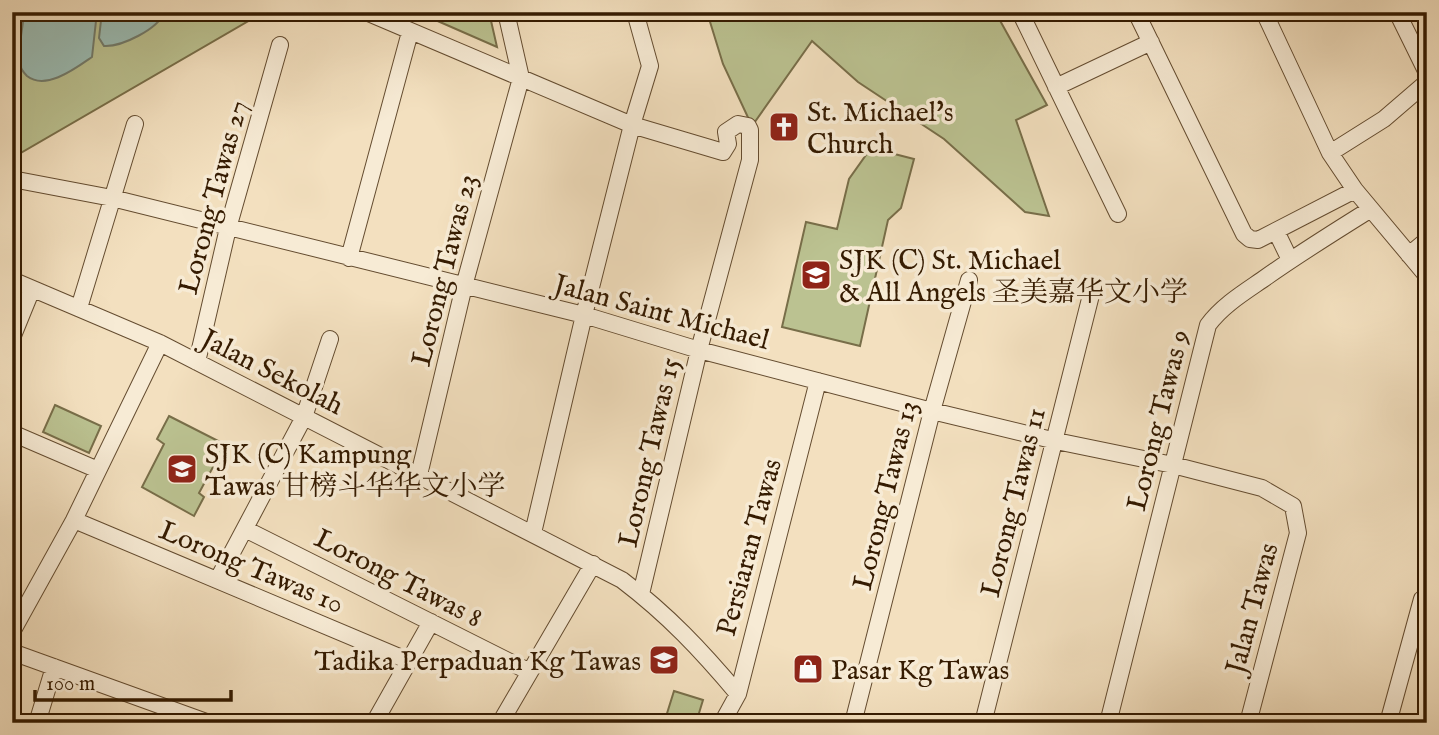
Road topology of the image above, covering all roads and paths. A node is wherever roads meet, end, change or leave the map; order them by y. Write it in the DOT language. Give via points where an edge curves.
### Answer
graph roads {
  1 [pos="366,12"];
  2 [pos="506,12"];
  3 [pos="635,12"];
  4 [pos="1136,12"];
  5 [pos="1264,12"];
  6 [pos="1397,12"];
  7 [pos="1022,16"];
  8 [pos="410,32"];
  9 [pos="1151,42"];
  10 [pos="280,45"];
  11 [pos="1427,73"];
  12 [pos="521,78"];
  13 [pos="1427,82"];
  14 [pos="1056,87"];
  15 [pos="135,124"];
  16 [pos="632,125"];
  17 [pos="1331,153"];
  18 [pos="12,179"];
  19 [pos="1355,190"];
  20 [pos="112,198"];
  21 [pos="1371,209"];
  22 [pos="1118,214"];
  23 [pos="228,228"];
  24 [pos="1276,230"];
  25 [pos="1427,240"];
  26 [pos="1409,255"];
  27 [pos="349,258"];
  28 [pos="1290,260"];
  29 [pos="1427,276"];
  30 [pos="12,280"];
  31 [pos="969,280"];
  32 [pos="464,286"];
  33 [pos="32,289"];
  34 [pos="1091,295"];
  35 [pos="79,308"];
  36 [pos="584,315"];
  37 [pos="12,338"];
  38 [pos="330,339"];
  39 [pos="160,343"];
  40 [pos="699,351"];
  41 [pos="197,362"];
  42 [pos="818,380"];
  43 [pos="932,411"];
  44 [pos="304,416"];
  45 [pos="12,433"];
  46 [pos="1056,441"];
  47 [pos="1173,465"];
  48 [pos="98,470"];
  49 [pos="419,475"];
  50 [pos="1293,506"];
  51 [pos="74,520"];
  52 [pos="245,529"];
  53 [pos="533,533"];
  54 [pos="593,564"];
  55 [pos="218,579"];
  56 [pos="641,594"];
  57 [pos="1422,599"];
  58 [pos="430,622"];
  59 [pos="12,632"];
  60 [pos="12,652"];
  61 [pos="409,661"];
  62 [pos="54,667"];
  63 [pos="530,672"];
  64 [pos="738,694"];
  65 [pos="37,723"];
  66 [pos="209,723"];
  67 [pos="374,723"];
  68 [pos="500,723"];
  69 [pos="723,723"];
  70 [pos="853,723"];
  71 [pos="983,723"];
  72 [pos="1108,723"];
  73 [pos="1248,723"];
  74 [pos="1388,723"];
  1 -- 8 [label="street"];
  2 -- 12 [label="street"];
  3 -- 16 [label="street" via="650,66"];
  4 -- 9 [label="street"];
  5 -- 17 [label="street"];
  6 -- 11 [label="street"];
  7 -- 14 [label="street"];
  8 -- 12 [label="street"];
  8 -- 27 [label="street"];
  9 -- 14 [label="street"];
  9 -- 24 [label="street" via="1244,233 1258,240"];
  10 -- 23 [label="street, Lorong Tawas 27"];
  12 -- 16 [label="street"];
  12 -- 32 [label="street, Lorong Tawas 23"];
  13 -- 17 [label="street" via="1384,119"];
  14 -- 22 [label="street"];
  15 -- 20 [label="street"];
  16 -- 36 [label="street"];
  16 -- 40 [label="street, Lorong Tawas 15" via="723,152 728,144 726,132 742,123 751,136 750,160"];
  17 -- 19 [label="street"];
  18 -- 20 [label="street, Jalan Saint Michael"];
  19 -- 21 [label="street"];
  19 -- 24 [label="street"];
  20 -- 23 [label="street, Jalan Saint Michael"];
  20 -- 35 [label="street"];
  21 -- 26 [label="street"];
  21 -- 28 [label="street, Lorong Tawas 9"];
  23 -- 27 [label="street, Jalan Saint Michael"];
  23 -- 41 [label="street, Lorong Tawas 27"];
  24 -- 28 [label="street"];
  25 -- 26 [label="street"];
  26 -- 29 [label="street"];
  27 -- 32 [label="street, Jalan Saint Michael"];
  28 -- 47 [label="street, Lorong Tawas 9" via="1216,314 1208,325"];
  30 -- 33 [label="street, Jalan Sekolah"];
  31 -- 43 [label="street, Lorong Tawas 13"];
  32 -- 36 [label="street, Jalan Saint Michael"];
  32 -- 49 [label="street, Lorong Tawas 23"];
  33 -- 35 [label="street, Jalan Sekolah"];
  33 -- 37 [label="street"];
  34 -- 46 [label="street, Lorong Tawas 11"];
  35 -- 39 [label="street, Jalan Sekolah"];
  36 -- 40 [label="street, Jalan Saint Michael"];
  36 -- 53 [label="street"];
  38 -- 44 [label="street"];
  39 -- 41 [label="street, Jalan Sekolah"];
  39 -- 48 [label="street"];
  40 -- 42 [label="street, Jalan Saint Michael"];
  40 -- 56 [label="street, Lorong Tawas 15"];
  41 -- 44 [label="street, Jalan Sekolah"];
  42 -- 43 [label="street, Jalan Saint Michael"];
  42 -- 64 [label="street, Persiaran Tawas"];
  43 -- 46 [label="street, Jalan Saint Michael"];
  43 -- 70 [label="street, Lorong Tawas 13"];
  44 -- 49 [label="street, Jalan Sekolah"];
  44 -- 52 [label="street"];
  45 -- 48 [label="street"];
  46 -- 47 [label="street, Jalan Saint Michael"];
  46 -- 71 [label="street, Lorong Tawas 11"];
  47 -- 50 [label="street, Jalan Saint Michael" via="1262,488"];
  47 -- 72 [label="street, Lorong Tawas 9"];
  48 -- 51 [label="street"];
  49 -- 53 [label="street, Jalan Sekolah"];
  50 -- 73 [label="street, Jalan Tawas" via="1298,533"];
  51 -- 55 [label="street, Lorong Tawas 10"];
  51 -- 59 [label="street"];
  52 -- 55 [label="street"];
  52 -- 58 [label="street, Lorong Tawas 8"];
  53 -- 54 [label="street, Jalan Sekolah"];
  54 -- 56 [label="street, Jalan Sekolah"];
  54 -- 63 [label="street"];
  55 -- 61 [label="street, Lorong Tawas 10"];
  56 -- 64 [label="street, Jalan Sekolah" via="692,640"];
  57 -- 74 [label="street"];
  58 -- 61 [label="street"];
  58 -- 63 [label="street, Lorong Tawas 8"];
  60 -- 62 [label="street"];
  61 -- 67 [label="street"];
  62 -- 65 [label="street"];
  62 -- 66 [label="street"];
  63 -- 68 [label="street"];
  64 -- 69 [label="street, Persiaran Tawas"];
}
